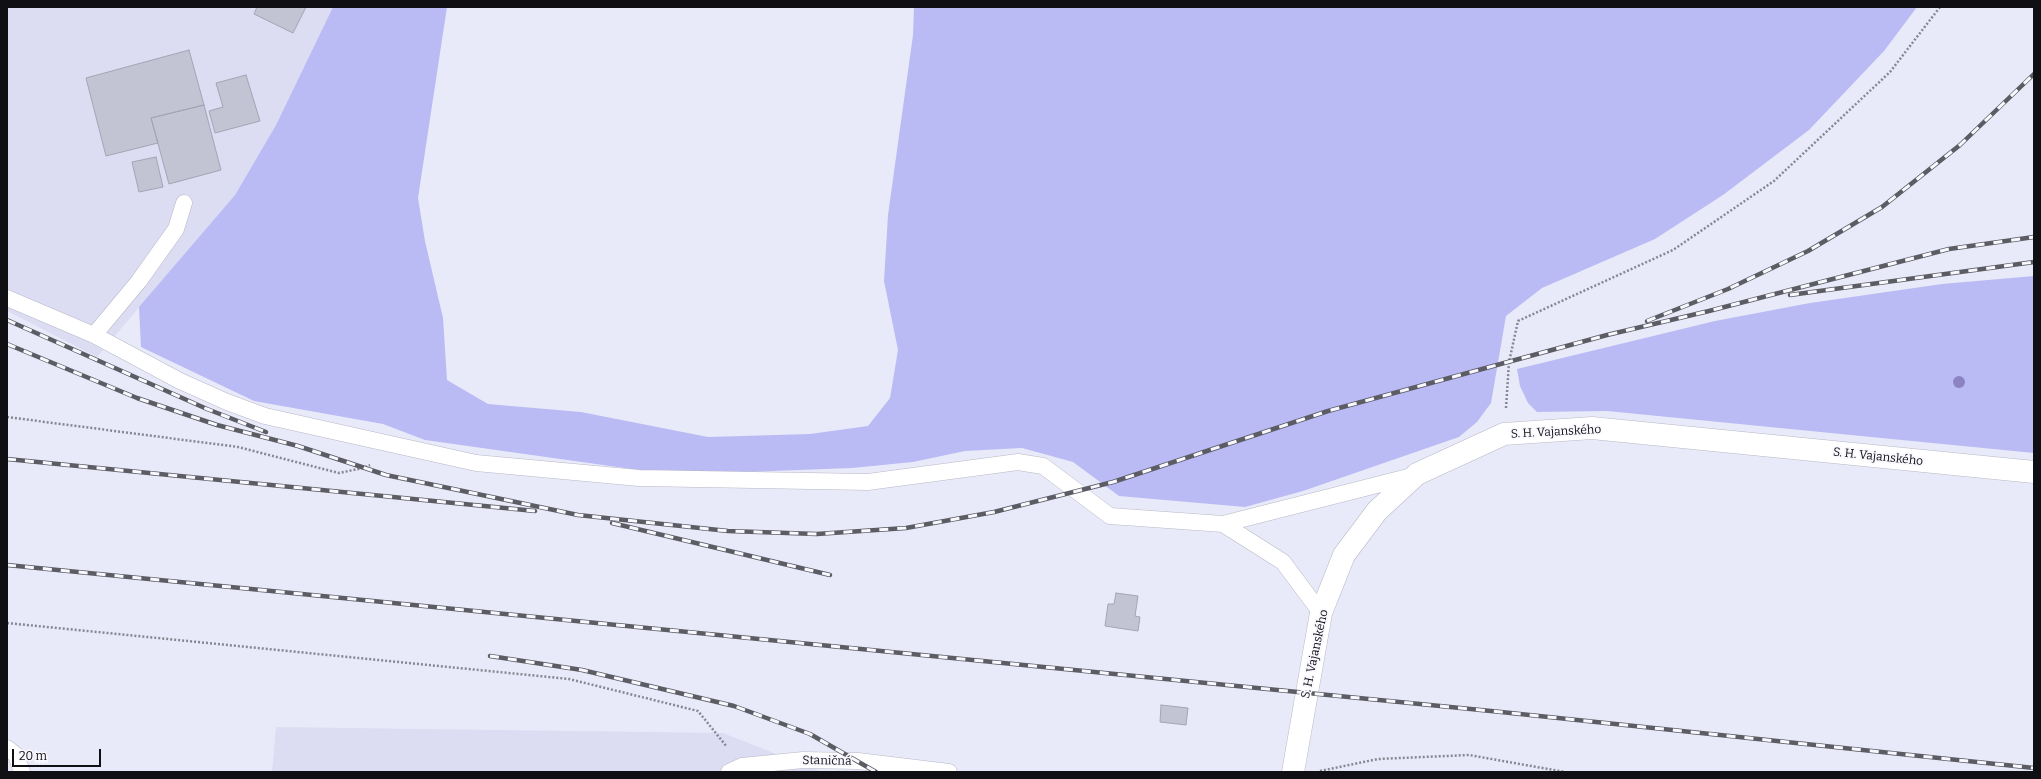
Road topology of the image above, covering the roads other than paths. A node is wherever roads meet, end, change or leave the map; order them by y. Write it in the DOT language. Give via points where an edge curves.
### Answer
graph roads {
  1 [pos="184,203"];
  2 [pos="7,298"];
  3 [pos="94,335"];
  4 [pos="2034,472"];
  5 [pos="1417,474"];
  6 [pos="1223,524"];
  7 [pos="1322,613"];
  8 [pos="7,748"];
  9 [pos="803,766"];
  10 [pos="736,769"];
  11 [pos="22,772"];
  12 [pos="949,772"];
  13 [pos="1293,772"];
  1 -- 3 [label="lane" via="176,229"];
  2 -- 3 [label="lane"];
  3 -- 6 [label="lane" via="180,381 265,416 476,463 646,478 868,482 1018,462 1043,466 1110,516"];
  4 -- 5 [label="street, S. H. Vajanského" via="1592,428 1504,434"];
  5 -- 6 [label="lane"];
  5 -- 7 [label="street, S. H. Vajanského" via="1376,511 1344,554"];
  6 -- 7 [label="lane" via="1283,562"];
  7 -- 13 [label="street, S. H. Vajanského"];
  8 -- 11 [label="lane" via="16,755"];
  9 -- 10 [label="lane, Staničná"];
  9 -- 12 [label="lane, Staničná" via="858,761"];
}
